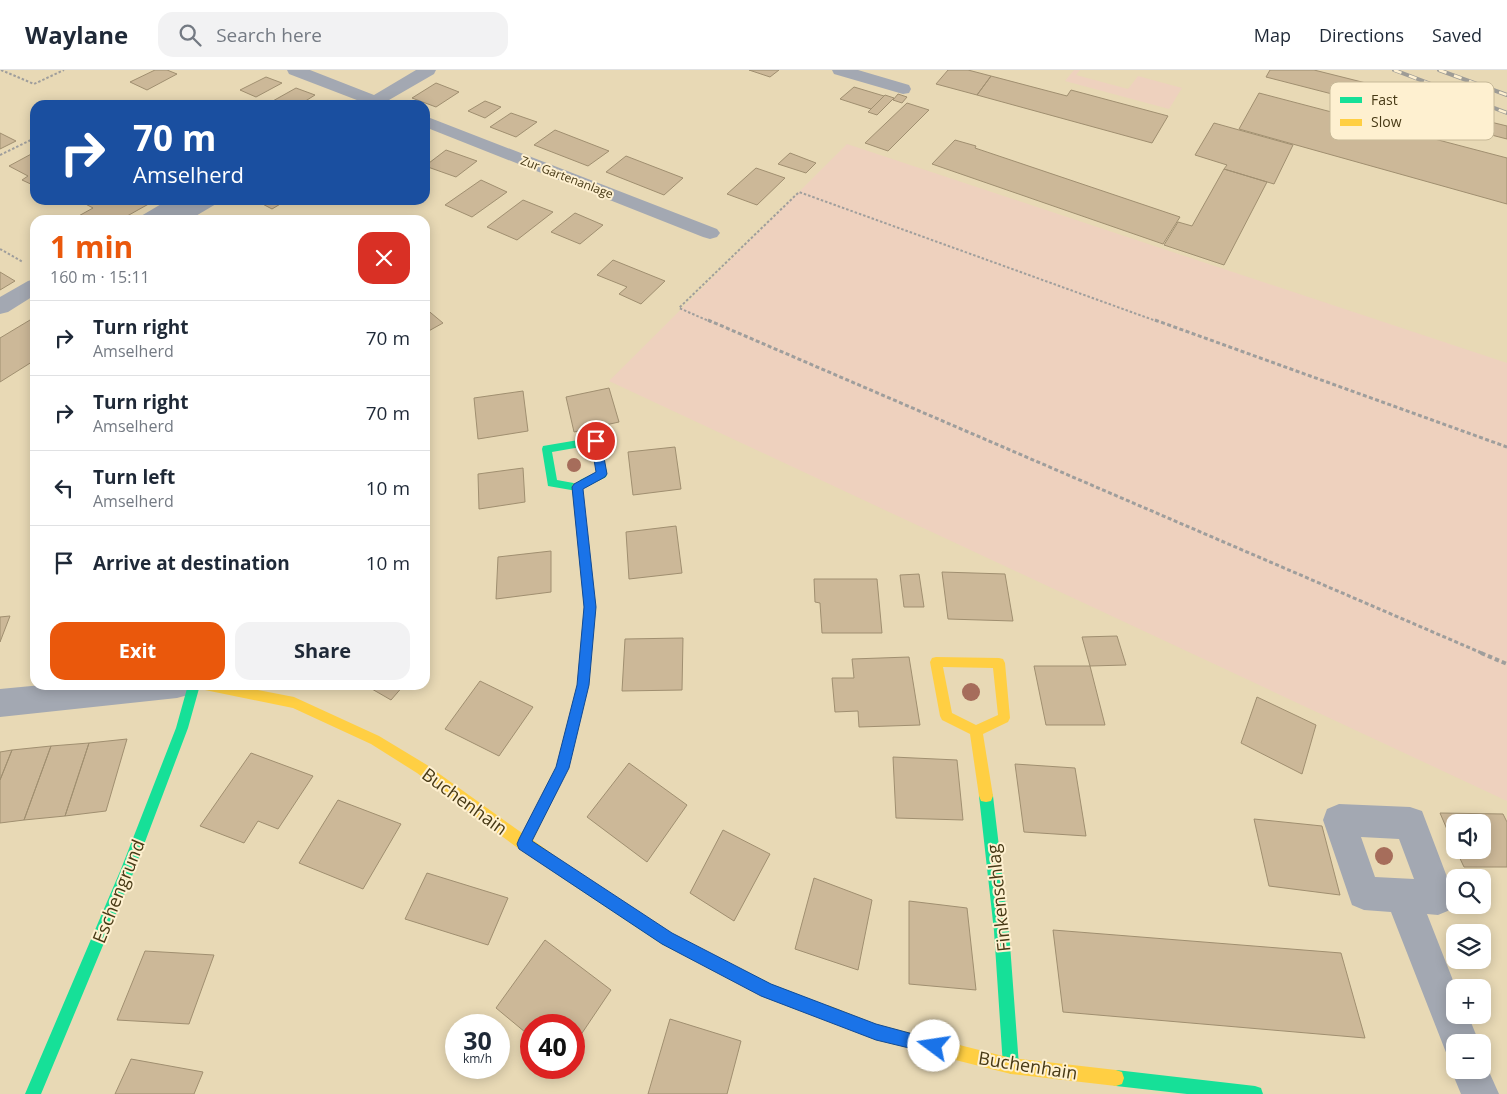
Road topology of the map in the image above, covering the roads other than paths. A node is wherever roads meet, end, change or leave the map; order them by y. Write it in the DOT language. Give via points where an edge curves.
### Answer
graph roads {
  1 [pos="295,70"];
  2 [pos="402,70"];
  3 [pos="428,70"];
  4 [pos="840,70"];
  5 [pos="903,89"];
  6 [pos="367,100"];
  7 [pos="374,100"];
  8 [pos="376,100"];
  9 [pos="430,123"];
  10 [pos="174,205"];
  11 [pos="200,205"];
  12 [pos="156,215"];
  13 [pos="184,215"];
  14 [pos="710,233"];
  15 [pos="30,289"];
  16 [pos="30,306"];
  17 [pos="0,307"];
  18 [pos="0,324"];
  19 [pos="577,487"];
  20 [pos="128,690"];
  21 [pos="193,690"];
  22 [pos="229,690"];
  23 [pos="0,703"];
  24 [pos="976,731"];
  25 [pos="524,844"];
  26 [pos="1402,896"];
  27 [pos="1457,1034"];
  28 [pos="1011,1066"];
  29 [pos="1474,1079"];
  30 [pos="33,1094"];
  31 [pos="1255,1094"];
  32 [pos="1480,1094"];
  1 -- 6 [label="street"];
  2 -- 7 [label="street"];
  3 -- 8 [label="street"];
  4 -- 5 [label="street"];
  9 -- 14 [label="street, Zur Gartenanlage"];
  10 -- 12 [label="street"];
  11 -- 13 [label="street"];
  15 -- 17 [label="street"];
  16 -- 18 [label="street"];
  19 -- 19 [label="street" via="552,483 546,449 596,441 602,474"];
  19 -- 25 [label="street" via="590,607 583,685 562,768"];
  20 -- 23 [label="street"];
  21 -- 30 [label="street, Eschengrund" via="182,728 127,871"];
  22 -- 25 [label="street, Buchenhain" via="294,703 375,740 422,769"];
  24 -- 24 [label="street" via="946,716 936,662 999,663 1004,718"];
  24 -- 28 [label="street, Finkenschlag" via="1004,942"];
  25 -- 28 [label="street, Buchenhain" via="667,939 767,990 876,1032"];
  26 -- 27 [label="street"];
  28 -- 31 [label="street, Buchenhain"];
  29 -- 32 [label="street"];
}
